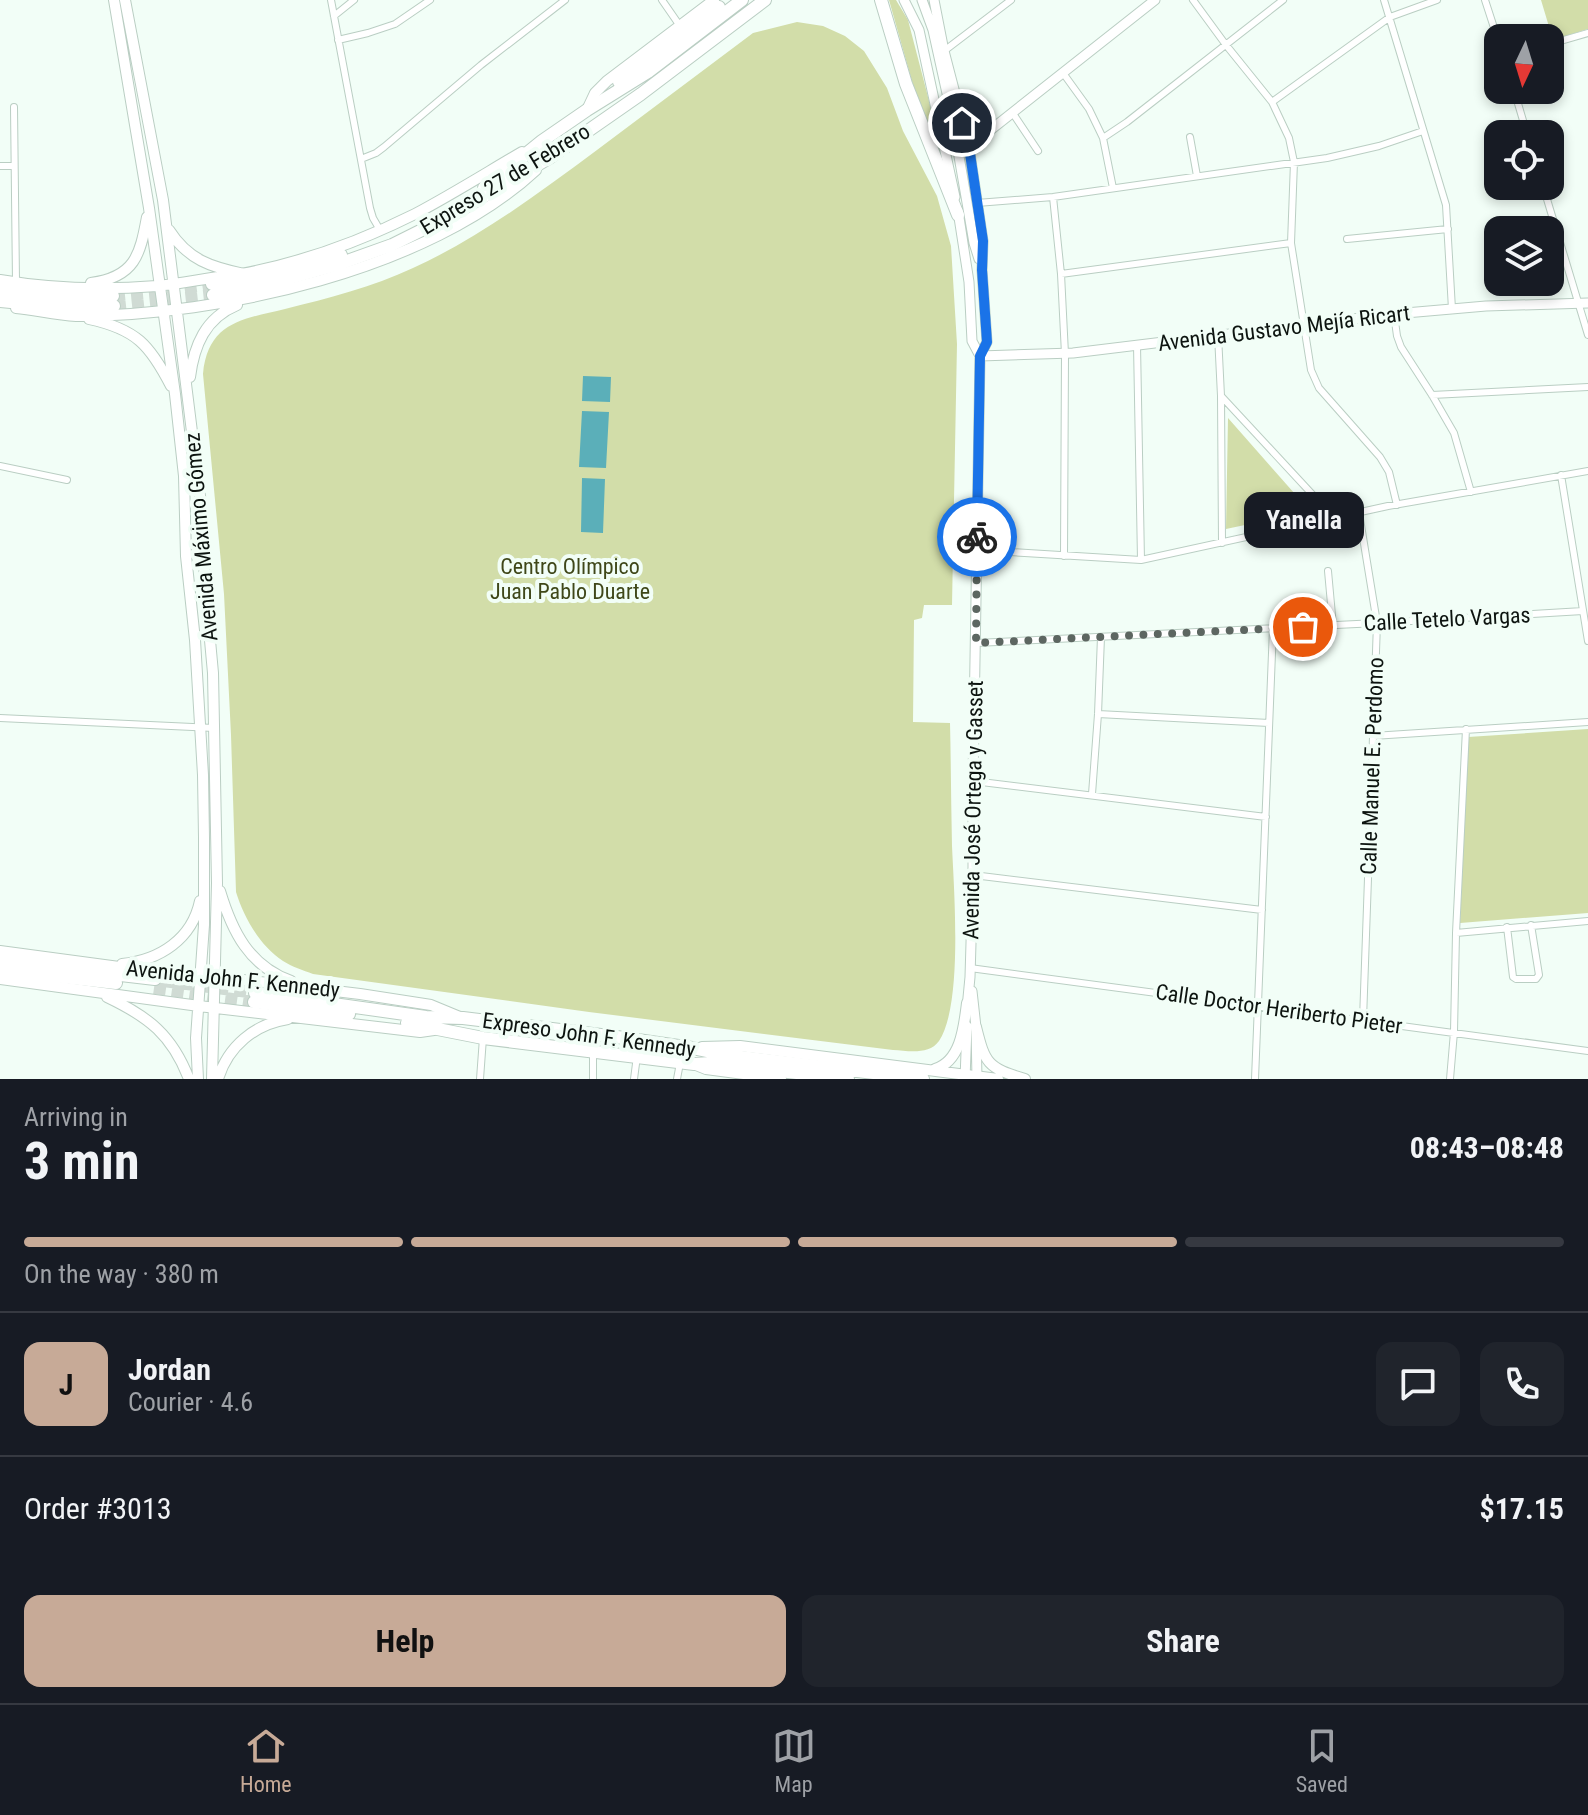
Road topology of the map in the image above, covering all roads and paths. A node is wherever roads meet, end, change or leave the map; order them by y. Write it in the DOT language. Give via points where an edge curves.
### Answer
graph roads {
  1 [pos="114,0"];
  2 [pos="125,0"];
  3 [pos="331,0"];
  4 [pos="354,0"];
  5 [pos="430,0"];
  6 [pos="565,0"];
  7 [pos="662,0"];
  8 [pos="714,0"];
  9 [pos="728,0"];
  10 [pos="742,0"];
  11 [pos="765,0"];
  12 [pos="881,0"];
  13 [pos="904,0"];
  14 [pos="922,0"];
  15 [pos="934,0"];
  16 [pos="1011,0"];
  17 [pos="1155,0"];
  18 [pos="1193,0"];
  19 [pos="1283,0"];
  20 [pos="1384,0"];
  21 [pos="1437,0"];
  22 [pos="1485,0"];
  23 [pos="334,16"];
  24 [pos="1390,17"];
  25 [pos="1493,24"];
  26 [pos="680,26"];
  27 [pos="1588,33"];
  28 [pos="338,40"];
  29 [pos="1564,40"];
  30 [pos="1226,45"];
  31 [pos="944,51"];
  32 [pos="1063,73"];
  33 [pos="1272,102"];
  34 [pos="589,106"];
  35 [pos="14,107"];
  36 [pos="1012,112"];
  37 [pos="1423,131"];
  38 [pos="1190,137"];
  39 [pos="1103,138"];
  40 [pos="542,141"];
  41 [pos="969,147"];
  42 [pos="1038,151"];
  43 [pos="549,158"];
  44 [pos="361,159"];
  45 [pos="1294,162"];
  46 [pos="0,166"];
  47 [pos="14,166"];
  48 [pos="1197,176"];
  49 [pos="1113,188"];
  50 [pos="1053,197"];
  51 [pos="1548,200"];
  52 [pos="977,203"];
  53 [pos="149,208"];
  54 [pos="958,215"];
  55 [pos="166,226"];
  56 [pos="1448,229"];
  57 [pos="380,230"];
  58 [pos="1347,239"];
  59 [pos="1291,243"];
  60 [pos="982,270"];
  61 [pos="244,274"];
  62 [pos="1061,274"];
  63 [pos="0,280"];
  64 [pos="16,282"];
  65 [pos="174,283"];
  66 [pos="64,286"];
  67 [pos="160,286"];
  68 [pos="0,290"];
  69 [pos="269,293"];
  70 [pos="1584,303"];
  71 [pos="0,304"];
  72 [pos="177,309"];
  73 [pos="1452,309"];
  74 [pos="163,310"];
  75 [pos="1394,314"];
  76 [pos="76,316"];
  77 [pos="1304,325"];
  78 [pos="1218,335"];
  79 [pos="1588,335"];
  80 [pos="1137,345"];
  81 [pos="1065,354"];
  82 [pos="980,356"];
  83 [pos="1588,387"];
  84 [pos="188,391"];
  85 [pos="175,394"];
  86 [pos="1432,395"];
  87 [pos="1221,396"];
  88 [pos="0,466"];
  89 [pos="1588,471"];
  90 [pos="1561,475"];
  91 [pos="67,480"];
  92 [pos="1471,492"];
  93 [pos="1397,505"];
  94 [pos="1359,513"];
  95 [pos="1322,520"];
  96 [pos="1222,543"];
  97 [pos="977,550"];
  98 [pos="1064,556"];
  99 [pos="1141,560"];
  100 [pos="1328,571"];
  101 [pos="1583,611"];
  102 [pos="1377,623"];
  103 [pos="1333,626"];
  104 [pos="1273,628"];
  105 [pos="1101,637"];
  106 [pos="1588,641"];
  107 [pos="976,643"];
  108 [pos="1098,714"];
  109 [pos="0,718"];
  110 [pos="1588,722"];
  111 [pos="1269,723"];
  112 [pos="199,728"];
  113 [pos="214,728"];
  114 [pos="1466,729"];
  115 [pos="1373,736"];
  116 [pos="973,781"];
  117 [pos="1092,794"];
  118 [pos="1266,817"];
  119 [pos="973,875"];
  120 [pos="204,883"];
  121 [pos="217,883"];
  122 [pos="1262,910"];
  123 [pos="1588,921"];
  124 [pos="1531,925"];
  125 [pos="1507,927"];
  126 [pos="1456,933"];
  127 [pos="0,951"];
  128 [pos="0,961"];
  129 [pos="93,963"];
  130 [pos="0,970"];
  131 [pos="970,972"];
  132 [pos="201,975"];
  133 [pos="215,976"];
  134 [pos="0,979"];
  135 [pos="308,988"];
  136 [pos="90,991"];
  137 [pos="967,1003"];
  138 [pos="199,1006"];
  139 [pos="1258,1006"];
  140 [pos="213,1007"];
  141 [pos="463,1018"];
  142 [pos="311,1019"];
  143 [pos="1363,1020"];
  144 [pos="976,1027"];
  145 [pos="436,1030"];
  146 [pos="1454,1032"];
  147 [pos="483,1038"];
  148 [pos="692,1048"];
  149 [pos="593,1051"];
  150 [pos="1588,1051"];
  151 [pos="637,1056"];
  152 [pos="680,1062"];
  153 [pos="694,1064"];
  154 [pos="887,1065"];
  155 [pos="818,1070"];
  156 [pos="924,1075"];
  157 [pos="734,1076"];
  158 [pos="971,1077"];
  159 [pos="189,1079"];
  160 [pos="198,1079"];
  161 [pos="212,1079"];
  162 [pos="218,1079"];
  163 [pos="480,1079"];
  164 [pos="593,1079"];
  165 [pos="634,1079"];
  166 [pos="677,1079"];
  167 [pos="781,1079"];
  168 [pos="848,1079"];
  169 [pos="945,1079"];
  170 [pos="998,1079"];
  171 [pos="1025,1079"];
  172 [pos="1255,1079"];
  173 [pos="1450,1079"];
  1 -- 53 [label="main road, Avenida Máximo Gómez"];
  2 -- 55 [label="main road, Avenida Máximo Gómez"];
  3 -- 23 [label="street"];
  4 -- 23 [label="street"];
  5 -- 28 [label="street" via="395,24"];
  6 -- 44 [label="street" via="384,147"];
  7 -- 26 [label="street"];
  8 -- 26 [label="main road"];
  9 -- 34 [label="highway"];
  10 -- 34 [label="highway, Expreso 27 de Febrero" via="648,72"];
  11 -- 43 [label="highway, Expreso 27 de Febrero"];
  12 -- 54 [label="highway" via="906,84"];
  13 -- 54 [label="main road, Avenida José Ortega y Gasset" via="919,30"];
  14 -- 60 [label="main road" via="952,116"];
  15 -- 31 [label="main road, Avenida José Ortega y Gasset"];
  16 -- 31 [label="street"];
  17 -- 32 [label="main road"];
  18 -- 30 [label="street"];
  19 -- 30 [label="street"];
  20 -- 24 [label="street"];
  21 -- 24 [label="street"];
  22 -- 25 [label="street"];
  23 -- 28 [label="street"];
  24 -- 33 [label="street"];
  24 -- 37 [label="street"];
  26 -- 34 [label="main road" via="607,81"];
  27 -- 29 [label="street"];
  28 -- 44 [label="street"];
  30 -- 33 [label="street"];
  30 -- 39 [label="street"];
  31 -- 41 [label="main road, Avenida José Ortega y Gasset"];
  32 -- 36 [label="main road"];
  32 -- 39 [label="street"];
  33 -- 45 [label="street"];
  34 -- 40 [label="highway, Expreso 27 de Febrero"];
  35 -- 47 [label="street"];
  36 -- 41 [label="main road"];
  36 -- 42 [label="street"];
  37 -- 45 [label="street" via="1353,153"];
  37 -- 56 [label="street"];
  38 -- 48 [label="street"];
  39 -- 49 [label="street"];
  40 -- 43 [label="highway, Expreso 27 de Febrero" via="486,187 396,235 213,289 248,289 392,245"];
  40 -- 57 [label="main road"];
  41 -- 52 [label="main road, Avenida José Ortega y Gasset"];
  43 -- 69 [label="main road" via="515,190 418,245 310,284"];
  44 -- 57 [label="street"];
  45 -- 48 [label="street"];
  45 -- 59 [label="street"];
  46 -- 47 [label="street"];
  47 -- 64 [label="street"];
  48 -- 49 [label="street"];
  49 -- 50 [label="street"];
  50 -- 52 [label="street"];
  50 -- 62 [label="street"];
  51 -- 70 [label="street"];
  52 -- 60 [label="main road, Avenida José Ortega y Gasset"];
  53 -- 66 [label="main road" via="133,263 106,281"];
  53 -- 67 [label="main road, Avenida Máximo Gómez"];
  54 -- 82 [label="main road, Avenida José Ortega y Gasset" via="972,341"];
  55 -- 61 [label="main road" via="184,250 204,263"];
  55 -- 65 [label="main road, Avenida Máximo Gómez"];
  56 -- 58 [label="street"];
  56 -- 73 [label="street"];
  57 -- 61 [label="main road"];
  59 -- 62 [label="street"];
  59 -- 77 [label="street"];
  60 -- 82 [label="main road, Avenida José Ortega y Gasset" via="987,342"];
  61 -- 65 [label="main road"];
  62 -- 81 [label="street"];
  63 -- 64 [label="main road"];
  64 -- 66 [label="main road"];
  65 -- 67 [label="main road"];
  65 -- 72 [label="main road, Avenida Máximo Gómez"];
  66 -- 67 [label="main road"];
  67 -- 74 [label="main road, Avenida Máximo Gómez"];
  68 -- 71 [label="highway" via="113,301"];
  69 -- 72 [label="main road"];
  69 -- 84 [label="main road" via="230,308 211,323 197,342"];
  70 -- 73 [label="main road, Avenida Gustavo Mejía Ricart"];
  70 -- 79 [label="street"];
  71 -- 76 [label="main road"];
  72 -- 74 [label="main road"];
  72 -- 84 [label="main road, Avenida Máximo Gómez"];
  73 -- 75 [label="main road, Avenida Gustavo Mejía Ricart"];
  74 -- 76 [label="main road"];
  74 -- 85 [label="main road, Avenida Máximo Gómez"];
  75 -- 77 [label="main road, Avenida Gustavo Mejía Ricart"];
  75 -- 86 [label="street" via="1401,347"];
  76 -- 85 [label="main road" via="109,323 143,343"];
  77 -- 78 [label="main road, Avenida Gustavo Mejía Ricart"];
  77 -- 93 [label="street" via="1319,388 1380,457"];
  78 -- 80 [label="main road, Avenida Gustavo Mejía Ricart"];
  78 -- 87 [label="street"];
  80 -- 81 [label="main road, Avenida Gustavo Mejía Ricart"];
  80 -- 99 [label="street"];
  81 -- 82 [label="main road, Avenida Gustavo Mejía Ricart"];
  81 -- 98 [label="street"];
  82 -- 97 [label="main road, Avenida José Ortega y Gasset"];
  83 -- 86 [label="street"];
  84 -- 113 [label="main road, Avenida Máximo Gómez" via="202,512"];
  85 -- 112 [label="main road, Avenida Máximo Gómez"];
  86 -- 92 [label="street" via="1454,433"];
  87 -- 95 [label="street" via="1312,494"];
  87 -- 96 [label="street"];
  88 -- 91 [label="street"];
  89 -- 90 [label="street"];
  90 -- 92 [label="street"];
  90 -- 101 [label="street"];
  92 -- 93 [label="street"];
  93 -- 94 [label="street"];
  94 -- 95 [label="street"];
  94 -- 102 [label="street, Calle Manuel E. Perdomo"];
  95 -- 96 [label="street"];
  96 -- 99 [label="street"];
  97 -- 98 [label="street"];
  97 -- 107 [label="main road, Avenida José Ortega y Gasset"];
  98 -- 99 [label="street"];
  100 -- 103 [label="street"];
  101 -- 102 [label="street, Calle Tetelo Vargas"];
  101 -- 106 [label="street"];
  102 -- 103 [label="street, Calle Tetelo Vargas"];
  102 -- 115 [label="street, Calle Manuel E. Perdomo"];
  103 -- 104 [label="street, Calle Tetelo Vargas"];
  104 -- 105 [label="street, Calle Tetelo Vargas"];
  104 -- 111 [label="street"];
  105 -- 107 [label="street, Calle Tetelo Vargas"];
  105 -- 108 [label="street"];
  107 -- 116 [label="main road, Avenida José Ortega y Gasset"];
  108 -- 111 [label="street"];
  108 -- 117 [label="street"];
  109 -- 112 [label="street"];
  110 -- 114 [label="street"];
  111 -- 118 [label="street"];
  112 -- 113 [label="street"];
  112 -- 120 [label="main road, Avenida Máximo Gómez"];
  113 -- 121 [label="main road, Avenida Máximo Gómez"];
  114 -- 115 [label="street"];
  114 -- 126 [label="street"];
  115 -- 143 [label="street, Calle Manuel E. Perdomo"];
  116 -- 117 [label="street"];
  116 -- 119 [label="main road, Avenida José Ortega y Gasset"];
  117 -- 118 [label="street"];
  118 -- 122 [label="street"];
  119 -- 122 [label="street"];
  119 -- 131 [label="main road, Avenida José Ortega y Gasset"];
  120 -- 129 [label="main road" via="191,926 177,943 144,960"];
  120 -- 132 [label="main road, Avenida Máximo Gómez"];
  121 -- 133 [label="main road, Avenida Máximo Gómez"];
  121 -- 135 [label="main road" via="235,931 250,953 275,974"];
  122 -- 139 [label="street"];
  123 -- 124 [label="street"];
  124 -- 125 [label="street"];
  124 -- 125 [label="street" via="1536,979 1513,977"];
  125 -- 126 [label="street"];
  126 -- 146 [label="street"];
  127 -- 129 [label="main road, Avenida John F. Kennedy"];
  128 -- 130 [label="highway" via="154,984"];
  129 -- 132 [label="main road, Avenida John F. Kennedy"];
  131 -- 137 [label="main road, Avenida José Ortega y Gasset"];
  131 -- 139 [label="street, Calle Doctor Heriberto Pieter"];
  131 -- 144 [label="main road, Avenida José Ortega y Gasset"];
  132 -- 133 [label="main road, Avenida John F. Kennedy"];
  132 -- 138 [label="main road, Avenida Máximo Gómez"];
  133 -- 135 [label="main road, Avenida John F. Kennedy"];
  133 -- 140 [label="main road, Avenida Máximo Gómez"];
  134 -- 136 [label="main road, Avenida John F. Kennedy"];
  135 -- 141 [label="main road, Avenida John F. Kennedy" via="431,1005"];
  136 -- 138 [label="main road, Avenida John F. Kennedy"];
  136 -- 159 [label="main road" via="155,1026 174,1047"];
  137 -- 156 [label="main road" via="953,1057"];
  137 -- 158 [label="main road, Avenida José Ortega y Gasset"];
  138 -- 140 [label="main road, Avenida John F. Kennedy"];
  138 -- 160 [label="main road, Avenida Máximo Gómez"];
  139 -- 143 [label="street, Calle Doctor Heriberto Pieter"];
  139 -- 172 [label="street"];
  140 -- 142 [label="main road, Avenida John F. Kennedy"];
  140 -- 161 [label="main road, Avenida Máximo Gómez"];
  141 -- 145 [label="highway, Expreso John F. Kennedy" via="254,998"];
  141 -- 148 [label="highway, Expreso John F. Kennedy"];
  142 -- 145 [label="main road, Avenida John F. Kennedy"];
  142 -- 162 [label="main road" via="286,1019 257,1029 236,1046"];
  143 -- 146 [label="street, Calle Doctor Heriberto Pieter"];
  144 -- 158 [label="main road, Avenida José Ortega y Gasset"];
  144 -- 171 [label="main road" via="991,1065"];
  145 -- 147 [label="highway, Expreso John F. Kennedy"];
  146 -- 150 [label="street, Calle Doctor Heriberto Pieter"];
  146 -- 173 [label="street"];
  147 -- 149 [label="highway, Expreso John F. Kennedy"];
  147 -- 163 [label="street"];
  148 -- 154 [label="main road" via="740,1046"];
  148 -- 155 [label="highway, Expreso John F. Kennedy"];
  149 -- 151 [label="highway, Expreso John F. Kennedy"];
  149 -- 164 [label="street"];
  151 -- 152 [label="highway, Expreso John F. Kennedy"];
  151 -- 165 [label="street"];
  152 -- 153 [label="highway, Expreso John F. Kennedy"];
  152 -- 166 [label="street"];
  153 -- 155 [label="highway, Expreso John F. Kennedy"];
  153 -- 157 [label="main road"];
  154 -- 156 [label="main road"];
  154 -- 169 [label="main road"];
  155 -- 156 [label="highway, Expreso John F. Kennedy"];
  155 -- 168 [label="highway, Expreso John F. Kennedy"];
  156 -- 158 [label="main road"];
  157 -- 167 [label="main road"];
  158 -- 170 [label="main road"];
}
